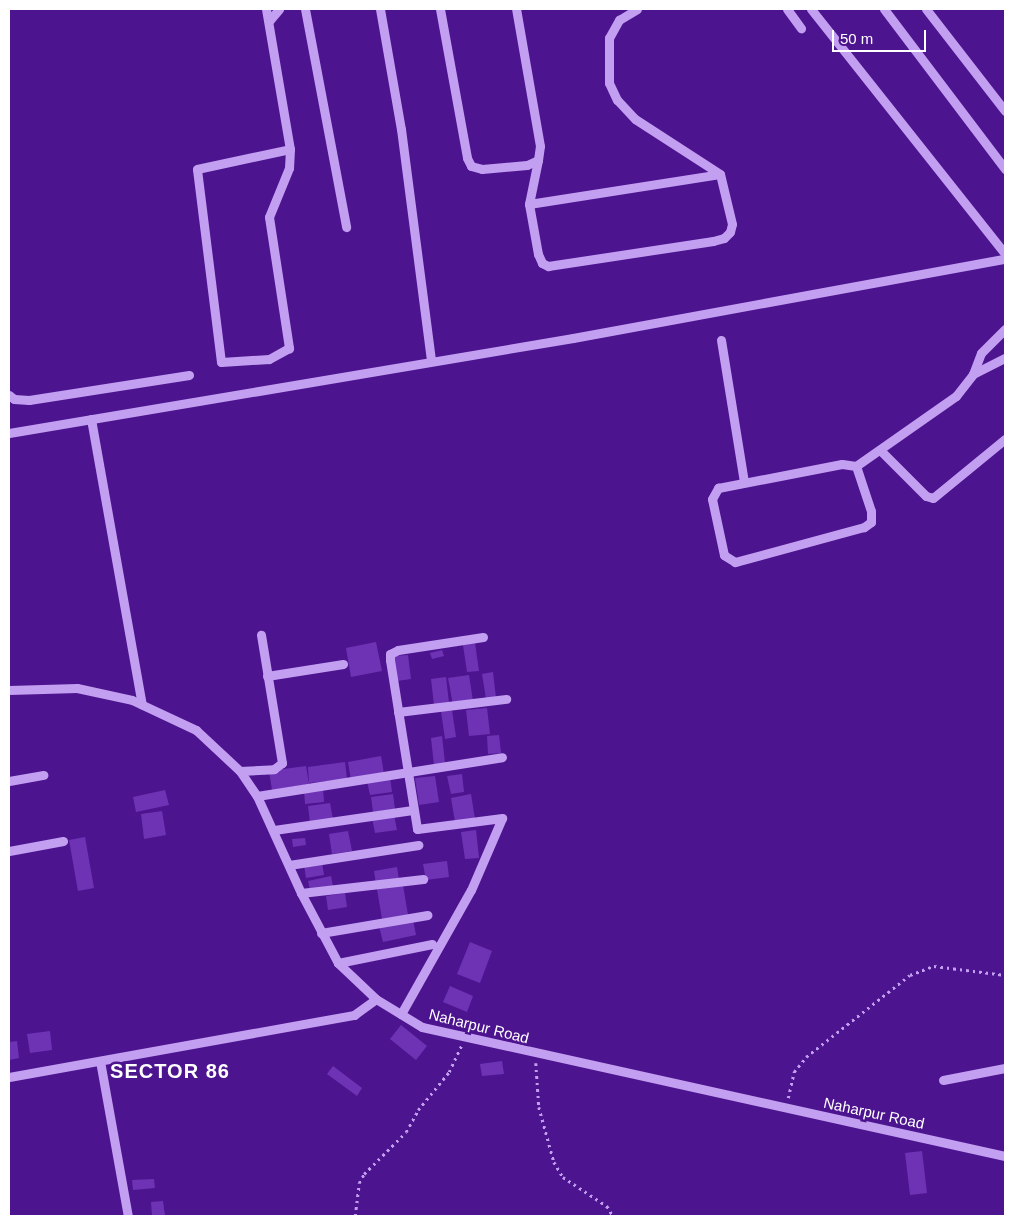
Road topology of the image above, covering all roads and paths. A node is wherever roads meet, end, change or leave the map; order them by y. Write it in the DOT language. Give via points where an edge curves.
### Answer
graph roads {
  1 [pos="266,9"];
  2 [pos="279,9"];
  3 [pos="306,9"];
  4 [pos="380,9"];
  5 [pos="440,9"];
  6 [pos="516,9"];
  7 [pos="636,9"];
  8 [pos="787,9"];
  9 [pos="811,9"];
  10 [pos="884,9"];
  11 [pos="926,9"];
  12 [pos="270,21"];
  13 [pos="801,28"];
  14 [pos="1005,111"];
  15 [pos="290,149"];
  16 [pos="538,160"];
  17 [pos="1005,169"];
  18 [pos="720,174"];
  19 [pos="529,204"];
  20 [pos="346,226"];
  21 [pos="1005,254"];
  22 [pos="1005,259"];
  23 [pos="1005,328"];
  24 [pos="721,340"];
  25 [pos="1005,358"];
  26 [pos="430,361"];
  27 [pos="973,374"];
  28 [pos="189,375"];
  29 [pos="9,395"];
  30 [pos="92,419"];
  31 [pos="9,433"];
  32 [pos="1005,439"];
  33 [pos="880,450"];
  34 [pos="856,466"];
  35 [pos="744,482"];
  36 [pos="261,635"];
  37 [pos="483,637"];
  38 [pos="343,664"];
  39 [pos="267,676"];
  40 [pos="9,690"];
  41 [pos="506,699"];
  42 [pos="142,704"];
  43 [pos="398,712"];
  44 [pos="502,757"];
  45 [pos="240,771"];
  46 [pos="408,772"];
  47 [pos="43,775"];
  48 [pos="9,781"];
  49 [pos="257,796"];
  50 [pos="413,810"];
  51 [pos="274,830"];
  52 [pos="63,841"];
  53 [pos="418,845"];
  54 [pos="9,851"];
  55 [pos="289,865"];
  56 [pos="423,878"];
  57 [pos="301,893"];
  58 [pos="427,915"];
  59 [pos="320,933"];
  60 [pos="432,944"];
  61 [pos="338,963"];
  62 [pos="1005,975"];
  63 [pos="376,999"];
  64 [pos="401,1014"];
  65 [pos="465,1038"];
  66 [pos="535,1054"];
  67 [pos="100,1061"];
  68 [pos="1005,1068"];
  69 [pos="9,1077"];
  70 [pos="943,1080"];
  71 [pos="786,1108"];
  72 [pos="1005,1156"];
  73 [pos="128,1216"];
  74 [pos="355,1216"];
  75 [pos="613,1216"];
  1 -- 12 [label="street"];
  2 -- 12 [label="street"];
  3 -- 20 [label="street"];
  4 -- 26 [label="street" via="401,129"];
  5 -- 16 [label="street" via="470,166 527,165"];
  6 -- 16 [label="street" via="540,146"];
  7 -- 18 [label="street" via="619,20 609,38 609,82 617,100 635,119"];
  8 -- 13 [label="street"];
  9 -- 21 [label="street"];
  10 -- 17 [label="street"];
  11 -- 14 [label="street"];
  12 -- 15 [label="street"];
  15 -- 15 [label="street" via="289,168 268,217 289,348 269,359 221,362 197,169"];
  16 -- 19 [label="street"];
  18 -- 19 [label="street"];
  18 -- 19 [label="street" via="732,224 724,238 556,267 542,263 538,254"];
  22 -- 26 [label="street"];
  23 -- 27 [label="street" via="981,353"];
  24 -- 35 [label="street"];
  25 -- 27 [label="street"];
  26 -- 30 [label="street"];
  27 -- 33 [label="street" via="945,406"];
  28 -- 29 [label="street" via="29,400 14,399"];
  30 -- 31 [label="street"];
  30 -- 42 [label="street"];
  32 -- 33 [label="street" via="933,498 926,496"];
  33 -- 34 [label="street"];
  34 -- 35 [label="street" via="842,464"];
  34 -- 35 [label="street" via="871,511 870,522 864,527 735,562 724,555 712,499 718,488"];
  36 -- 39 [label="street"];
  37 -- 43 [label="street" via="390,654"];
  38 -- 39 [label="street"];
  39 -- 45 [label="street" via="282,763 274,769"];
  40 -- 42 [label="street, Naharpur Road" via="77,688"];
  41 -- 43 [label="street"];
  42 -- 45 [label="street, Naharpur Road" via="196,730"];
  43 -- 46 [label="street"];
  44 -- 46 [label="street"];
  45 -- 49 [label="street, Naharpur Road"];
  46 -- 49 [label="street"];
  46 -- 50 [label="street"];
  47 -- 48 [label="street"];
  49 -- 51 [label="street, Naharpur Road"];
  50 -- 51 [label="street"];
  50 -- 64 [label="street" via="417,829 502,818 471,890"];
  51 -- 55 [label="street, Naharpur Road"];
  52 -- 54 [label="street"];
  53 -- 55 [label="street"];
  55 -- 57 [label="street, Naharpur Road"];
  56 -- 57 [label="street"];
  57 -- 59 [label="street, Naharpur Road"];
  58 -- 59 [label="street"];
  59 -- 61 [label="street, Naharpur Road"];
  60 -- 61 [label="street"];
  61 -- 63 [label="street, Naharpur Road"];
  62 -- 71 [label="path" via="934,966 910,975 806,1057 794,1072"];
  63 -- 64 [label="street, Naharpur Road"];
  63 -- 67 [label="street" via="354,1015"];
  64 -- 65 [label="street, Naharpur Road" via="422,1027"];
  65 -- 66 [label="street, Naharpur Road"];
  65 -- 74 [label="path" via="449,1072 418,1110 406,1132 364,1174 359,1184"];
  66 -- 71 [label="street, Naharpur Road"];
  66 -- 75 [label="path" via="540,1107 554,1162 563,1177 607,1206"];
  67 -- 69 [label="street"];
  67 -- 73 [label="street"];
  68 -- 70 [label="street"];
  71 -- 72 [label="street, Naharpur Road"];
}
